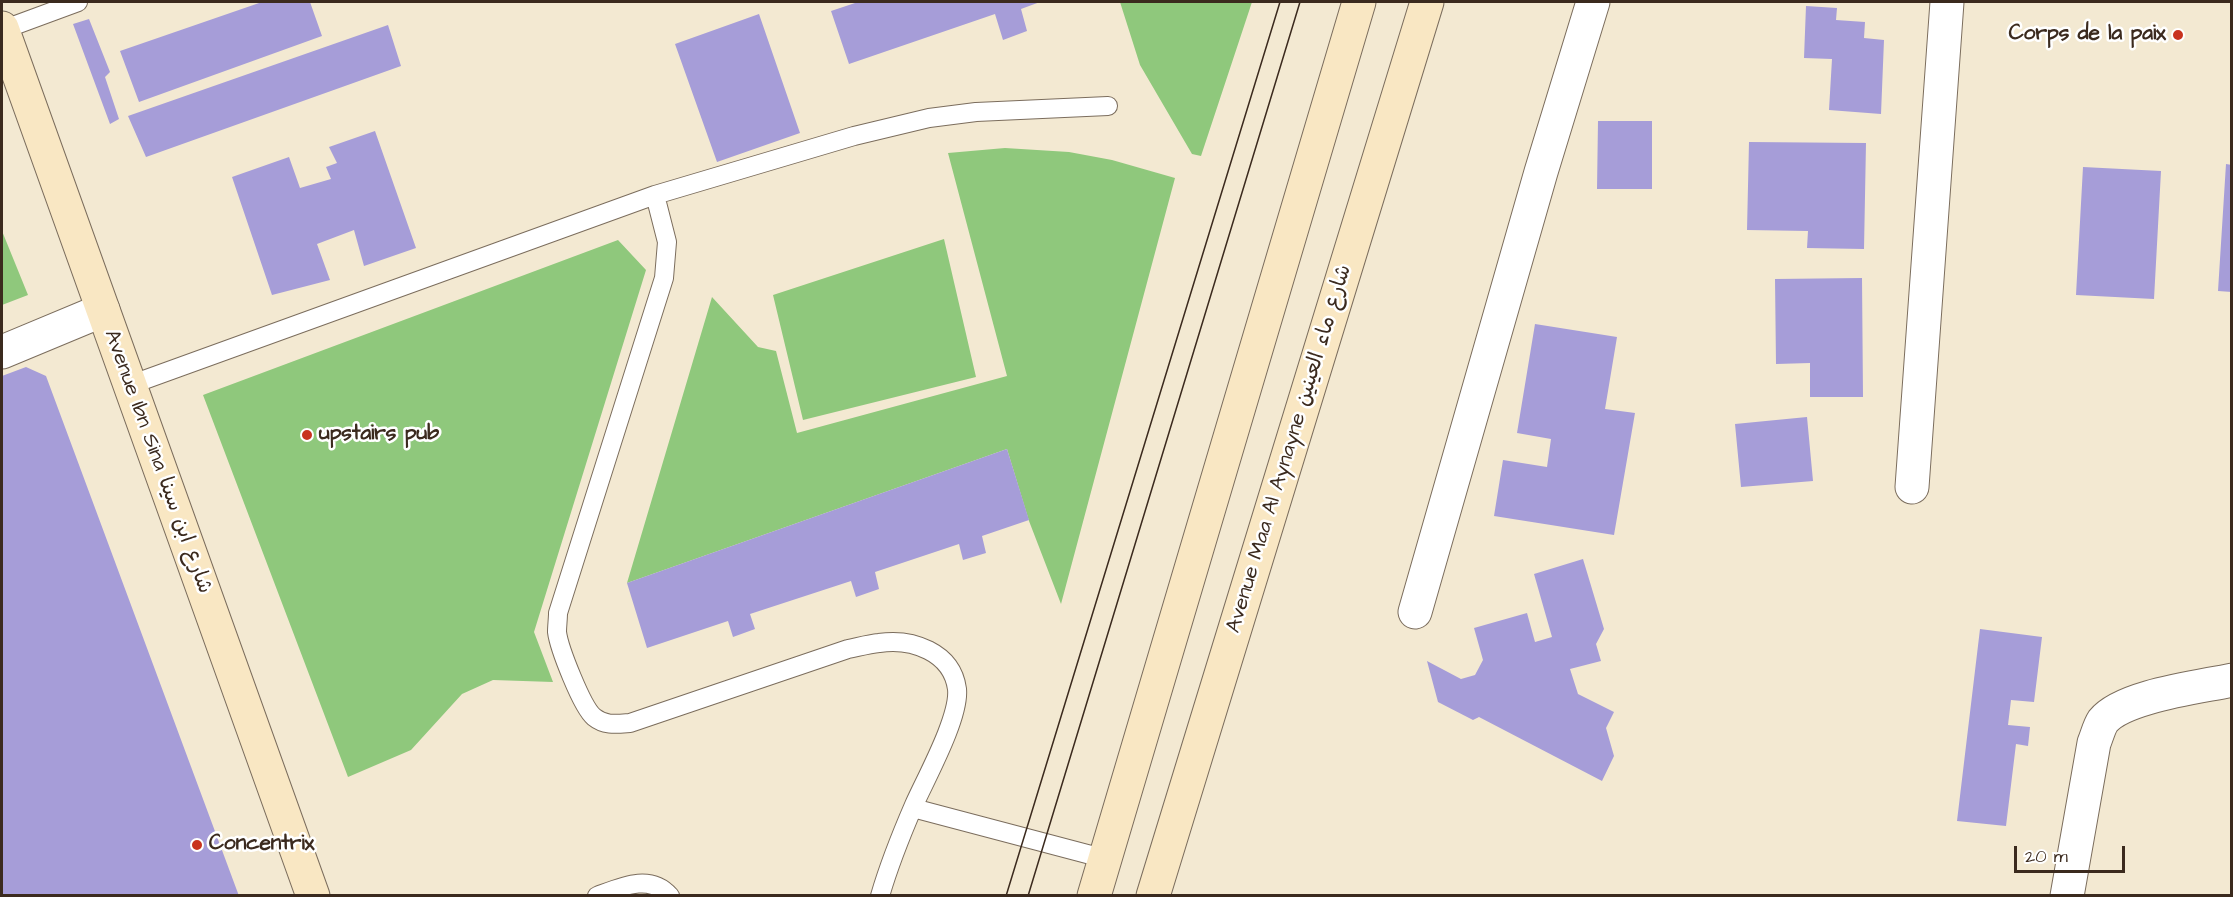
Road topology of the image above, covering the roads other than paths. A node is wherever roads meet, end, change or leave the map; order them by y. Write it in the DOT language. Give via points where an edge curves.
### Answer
graph roads {
  1 [pos="78,2"];
  2 [pos="1359,2"];
  3 [pos="1427,2"];
  4 [pos="1593,2"];
  5 [pos="1947,2"];
  6 [pos="2,29"];
  7 [pos="1108,106"];
  8 [pos="655,195"];
  9 [pos="103,310"];
  10 [pos="2,351"];
  11 [pos="130,385"];
  12 [pos="1912,487"];
  13 [pos="1415,612"];
  14 [pos="2232,680"];
  15 [pos="913,808"];
  16 [pos="1106,859"];
  17 [pos="313,896"];
  18 [pos="597,896"];
  19 [pos="670,896"];
  20 [pos="880,896"];
  21 [pos="1094,896"];
  22 [pos="1153,896"];
  23 [pos="2067,896"];
  1 -- 6 [label="lane"];
  2 -- 16 [label="street"];
  3 -- 22 [label="street, Avenue Maa Al Aynayne شارع ماء العينين"];
  4 -- 13 [label="street" via="1521,238"];
  5 -- 12 [label="street"];
  6 -- 9 [label="street, Avenue Ibn Sina شارع ابن سينا"];
  7 -- 8 [label="lane" via="929,118"];
  8 -- 11 [label="lane"];
  8 -- 15 [label="lane" via="667,242 664,278 558,613 557,632 583,703 594,717 608,724 630,723 848,649 881,642 908,643 932,651 949,666 957,690 951,722"];
  9 -- 10 [label="street"];
  9 -- 11 [label="street, Avenue Ibn Sina شارع ابن سينا"];
  11 -- 17 [label="street, Avenue Ibn Sina شارع ابن سينا"];
  14 -- 23 [label="street" via="2134,702 2119,708 2103,722 2094,743"];
  15 -- 16 [label="lane"];
  15 -- 20 [label="lane"];
  16 -- 21 [label="street"];
  18 -- 19 [label="lane" via="641,882 655,885"];
}
